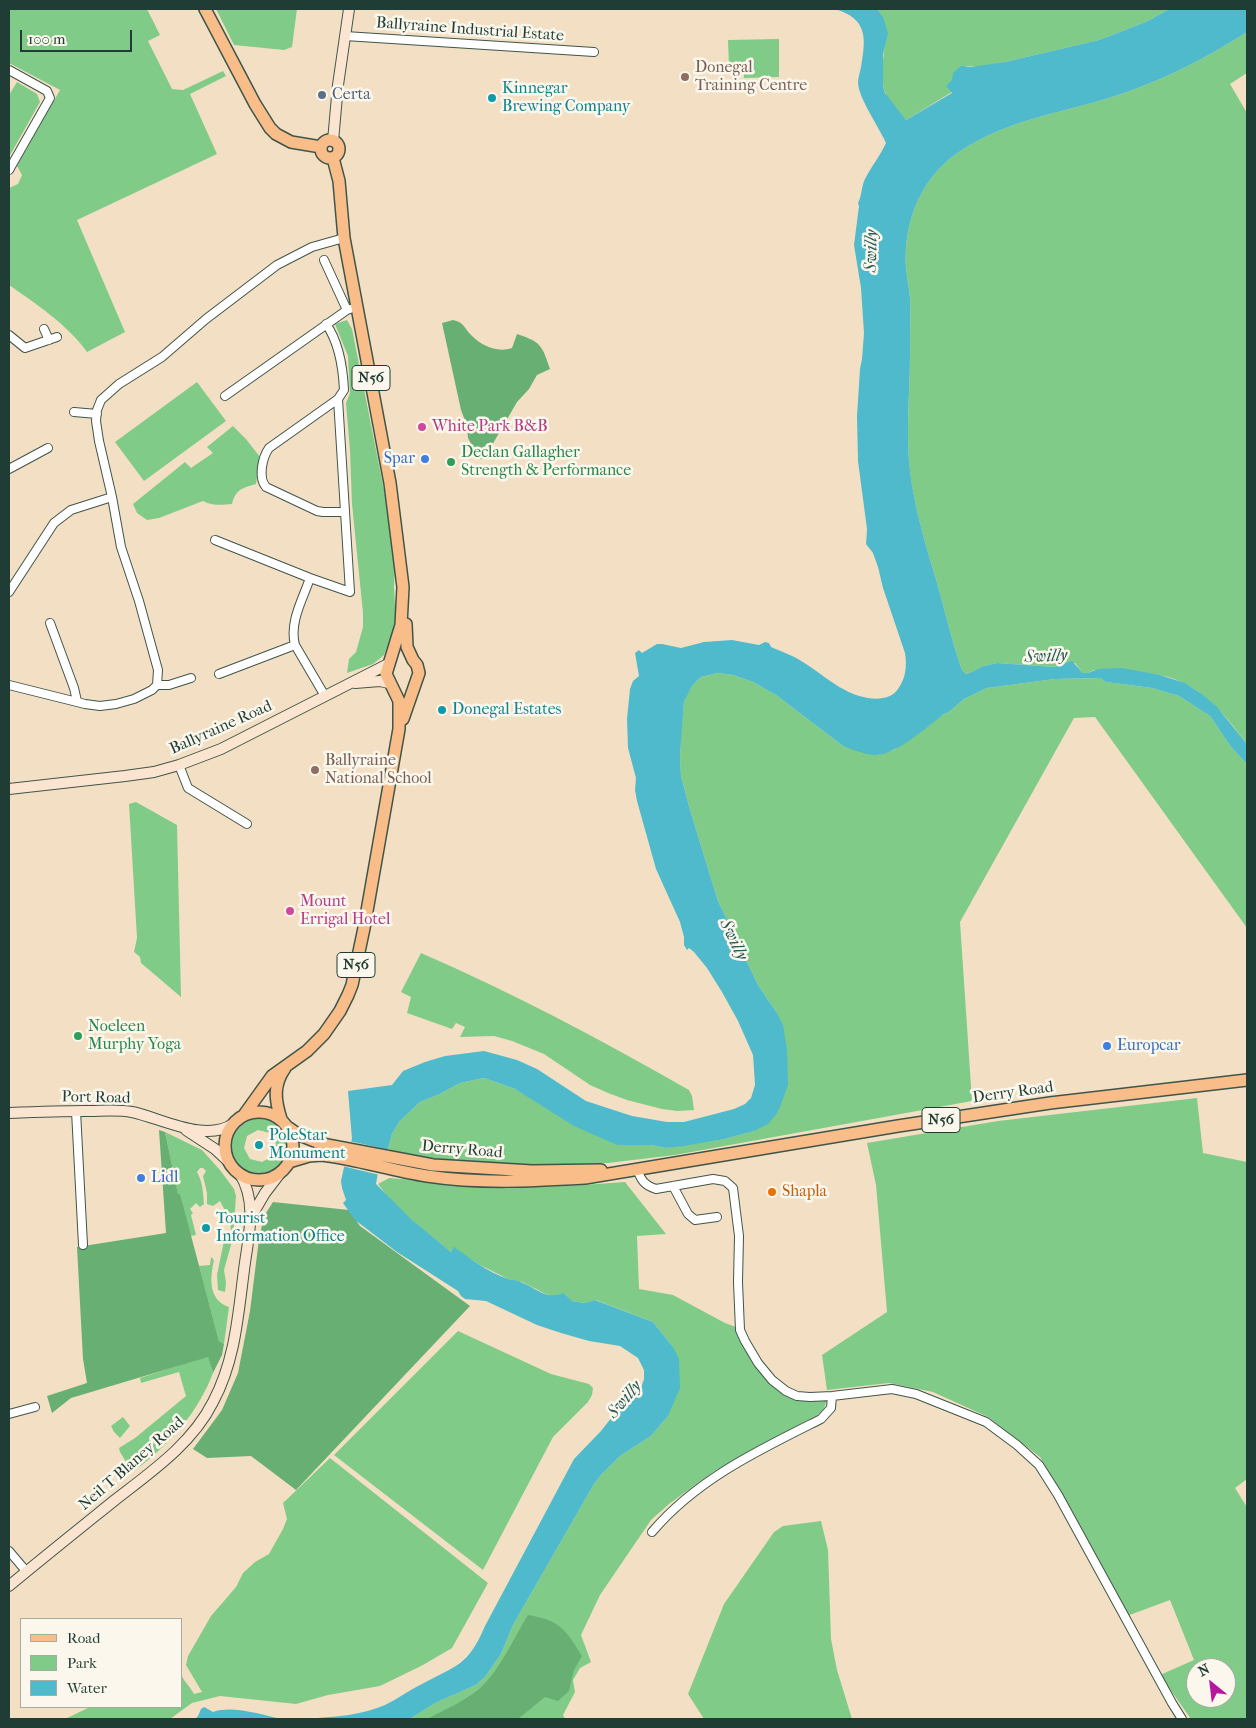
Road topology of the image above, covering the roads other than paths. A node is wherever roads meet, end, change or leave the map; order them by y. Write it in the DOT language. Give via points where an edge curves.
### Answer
graph roads {
  1 [pos="205,9"];
  2 [pos="349,9"];
  3 [pos="345,36"];
  4 [pos="594,52"];
  5 [pos="9,70"];
  6 [pos="333,140"];
  7 [pos="321,147"];
  8 [pos="333,158"];
  9 [pos="9,170"];
  10 [pos="344,238"];
  11 [pos="324,260"];
  12 [pos="352,308"];
  13 [pos="326,324"];
  14 [pos="44,329"];
  15 [pos="9,335"];
  16 [pos="57,337"];
  17 [pos="49,340"];
  18 [pos="225,396"];
  19 [pos="338,399"];
  20 [pos="74,412"];
  21 [pos="97,414"];
  22 [pos="48,448"];
  23 [pos="9,468"];
  24 [pos="112,497"];
  25 [pos="345,512"];
  26 [pos="215,540"];
  27 [pos="310,578"];
  28 [pos="9,592"];
  29 [pos="403,600"];
  30 [pos="50,623"];
  31 [pos="295,644"];
  32 [pos="412,660"];
  33 [pos="389,664"];
  34 [pos="219,674"];
  35 [pos="191,678"];
  36 [pos="416,682"];
  37 [pos="350,684"];
  38 [pos="391,684"];
  39 [pos="9,685"];
  40 [pos="157,685"];
  41 [pos="325,696"];
  42 [pos="77,701"];
  43 [pos="399,729"];
  44 [pos="179,765"];
  45 [pos="9,789"];
  46 [pos="247,824"];
  47 [pos="286,1067"];
  48 [pos="1247,1080"];
  49 [pos="76,1111"];
  50 [pos="9,1113"];
  51 [pos="244,1115"];
  52 [pos="281,1119"];
  53 [pos="232,1124"];
  54 [pos="181,1127"];
  55 [pos="289,1128"];
  56 [pos="341,1153"];
  57 [pos="228,1161"];
  58 [pos="289,1162"];
  59 [pos="637,1169"];
  60 [pos="281,1172"];
  61 [pos="240,1174"];
  62 [pos="673,1186"];
  63 [pos="717,1217"];
  64 [pos="251,1218"];
  65 [pos="82,1245"];
  66 [pos="832,1396"];
  67 [pos="35,1407"];
  68 [pos="9,1414"];
  69 [pos="652,1532"];
  70 [pos="9,1551"];
  71 [pos="26,1572"];
  72 [pos="9,1586"];
  73 [pos="1182,1719"];
  1 -- 7 [label="main road" via="270,128 291,142"];
  2 -- 3 [label="main road"];
  3 -- 4 [label="street, Ballyraine Industrial Estate"];
  3 -- 6 [label="main road"];
  5 -- 9 [label="street" via="47,91 50,98"];
  6 -- 7 [label="main road" via="327,140"];
  6 -- 8 [label="main road, N56" via="339,151"];
  7 -- 8 [label="main road" via="323,155"];
  8 -- 10 [label="main road, N56"];
  10 -- 12 [label="main road, N56"];
  10 -- 21 [label="street" via="312,247 277,265 162,357 110,390 101,400"];
  11 -- 12 [label="street"];
  12 -- 13 [label="street"];
  12 -- 29 [label="main road, N56" via="390,483"];
  13 -- 18 [label="street"];
  13 -- 19 [label="street" via="334,337 340,362 344,390"];
  14 -- 17 [label="street"];
  15 -- 17 [label="street" via="26,348"];
  16 -- 17 [label="street"];
  19 -- 25 [label="street"];
  19 -- 25 [label="street" via="269,448 261,478 266,487 317,511"];
  20 -- 21 [label="street"];
  21 -- 24 [label="street" via="99,441"];
  22 -- 23 [label="street"];
  24 -- 28 [label="street" via="72,510 54,522"];
  24 -- 40 [label="street" via="121,548 158,670"];
  25 -- 27 [label="street" via="350,592"];
  26 -- 27 [label="street"];
  27 -- 31 [label="street" via="293,628"];
  29 -- 32 [label="main road, N56" via="407,615 406,641"];
  29 -- 33 [label="main road, N56"];
  30 -- 42 [label="street"];
  31 -- 34 [label="street"];
  31 -- 41 [label="street"];
  32 -- 33 [label="main road" via="403,656 394,658"];
  32 -- 36 [label="main road, N56" via="418,670"];
  33 -- 37 [label="main road, Ballyraine Road"];
  33 -- 38 [label="main road, N56" via="386,674"];
  35 -- 40 [label="street"];
  36 -- 38 [label="main road" via="404,689"];
  36 -- 43 [label="main road, N56"];
  37 -- 38 [label="main road"];
  37 -- 41 [label="main road, Ballyraine Road"];
  38 -- 43 [label="main road, N56" via="399,701"];
  39 -- 42 [label="street"];
  40 -- 42 [label="street" via="134,699 116,704 100,706"];
  41 -- 44 [label="main road, Ballyraine Road" via="221,749"];
  43 -- 47 [label="main road, N56" via="352,985 324,1034"];
  44 -- 45 [label="main road, Ballyraine Road" via="154,772"];
  44 -- 46 [label="street" via="188,788"];
  47 -- 51 [label="main road, N56" via="268,1079"];
  47 -- 52 [label="main road, N56" via="278,1078 275,1092"];
  48 -- 59 [label="main road, Derry Road / N56" via="1050,1103"];
  49 -- 50 [label="main road, Port Road"];
  49 -- 54 [label="main road, Port Road" via="130,1112"];
  49 -- 65 [label="street"];
  51 -- 52 [label="main road, N56" via="258,1111"];
  51 -- 53 [label="main road, N56"];
  52 -- 55 [label="main road, N56"];
  53 -- 54 [label="main road" via="212,1130"];
  53 -- 57 [label="main road" via="225,1139"];
  54 -- 57 [label="main road"];
  55 -- 56 [label="main road, Derry Road / N56"];
  55 -- 58 [label="main road" via="294,1146"];
  56 -- 58 [label="main road, Derry Road / N56" via="314,1155"];
  56 -- 59 [label="main road, Derry Road / N56" via="395,1164 498,1170"];
  57 -- 61 [label="main road"];
  58 -- 60 [label="main road"];
  59 -- 62 [label="street" via="640,1180 648,1186 656,1189"];
  60 -- 61 [label="main road" via="258,1180"];
  60 -- 64 [label="main road, Neil T Blaney Road"];
  61 -- 64 [label="main road, Neil T Blaney Road" via="248,1190"];
  62 -- 63 [label="street" via="688,1214 695,1220"];
  62 -- 66 [label="street" via="713,1179 724,1181 733,1188 739,1236 740,1330 745,1342 772,1380 786,1391 797,1396"];
  64 -- 71 [label="main road, Neil T Blaney Road" via="234,1343 226,1373 206,1413 194,1431 172,1453"];
  66 -- 69 [label="street" via="831,1408 821,1419 720,1472 665,1516"];
  66 -- 73 [label="street" via="892,1388 916,1394 986,1422 1040,1465"];
  67 -- 68 [label="street"];
  70 -- 71 [label="street"];
  71 -- 72 [label="main road, Neil T Blaney Road"];
}
